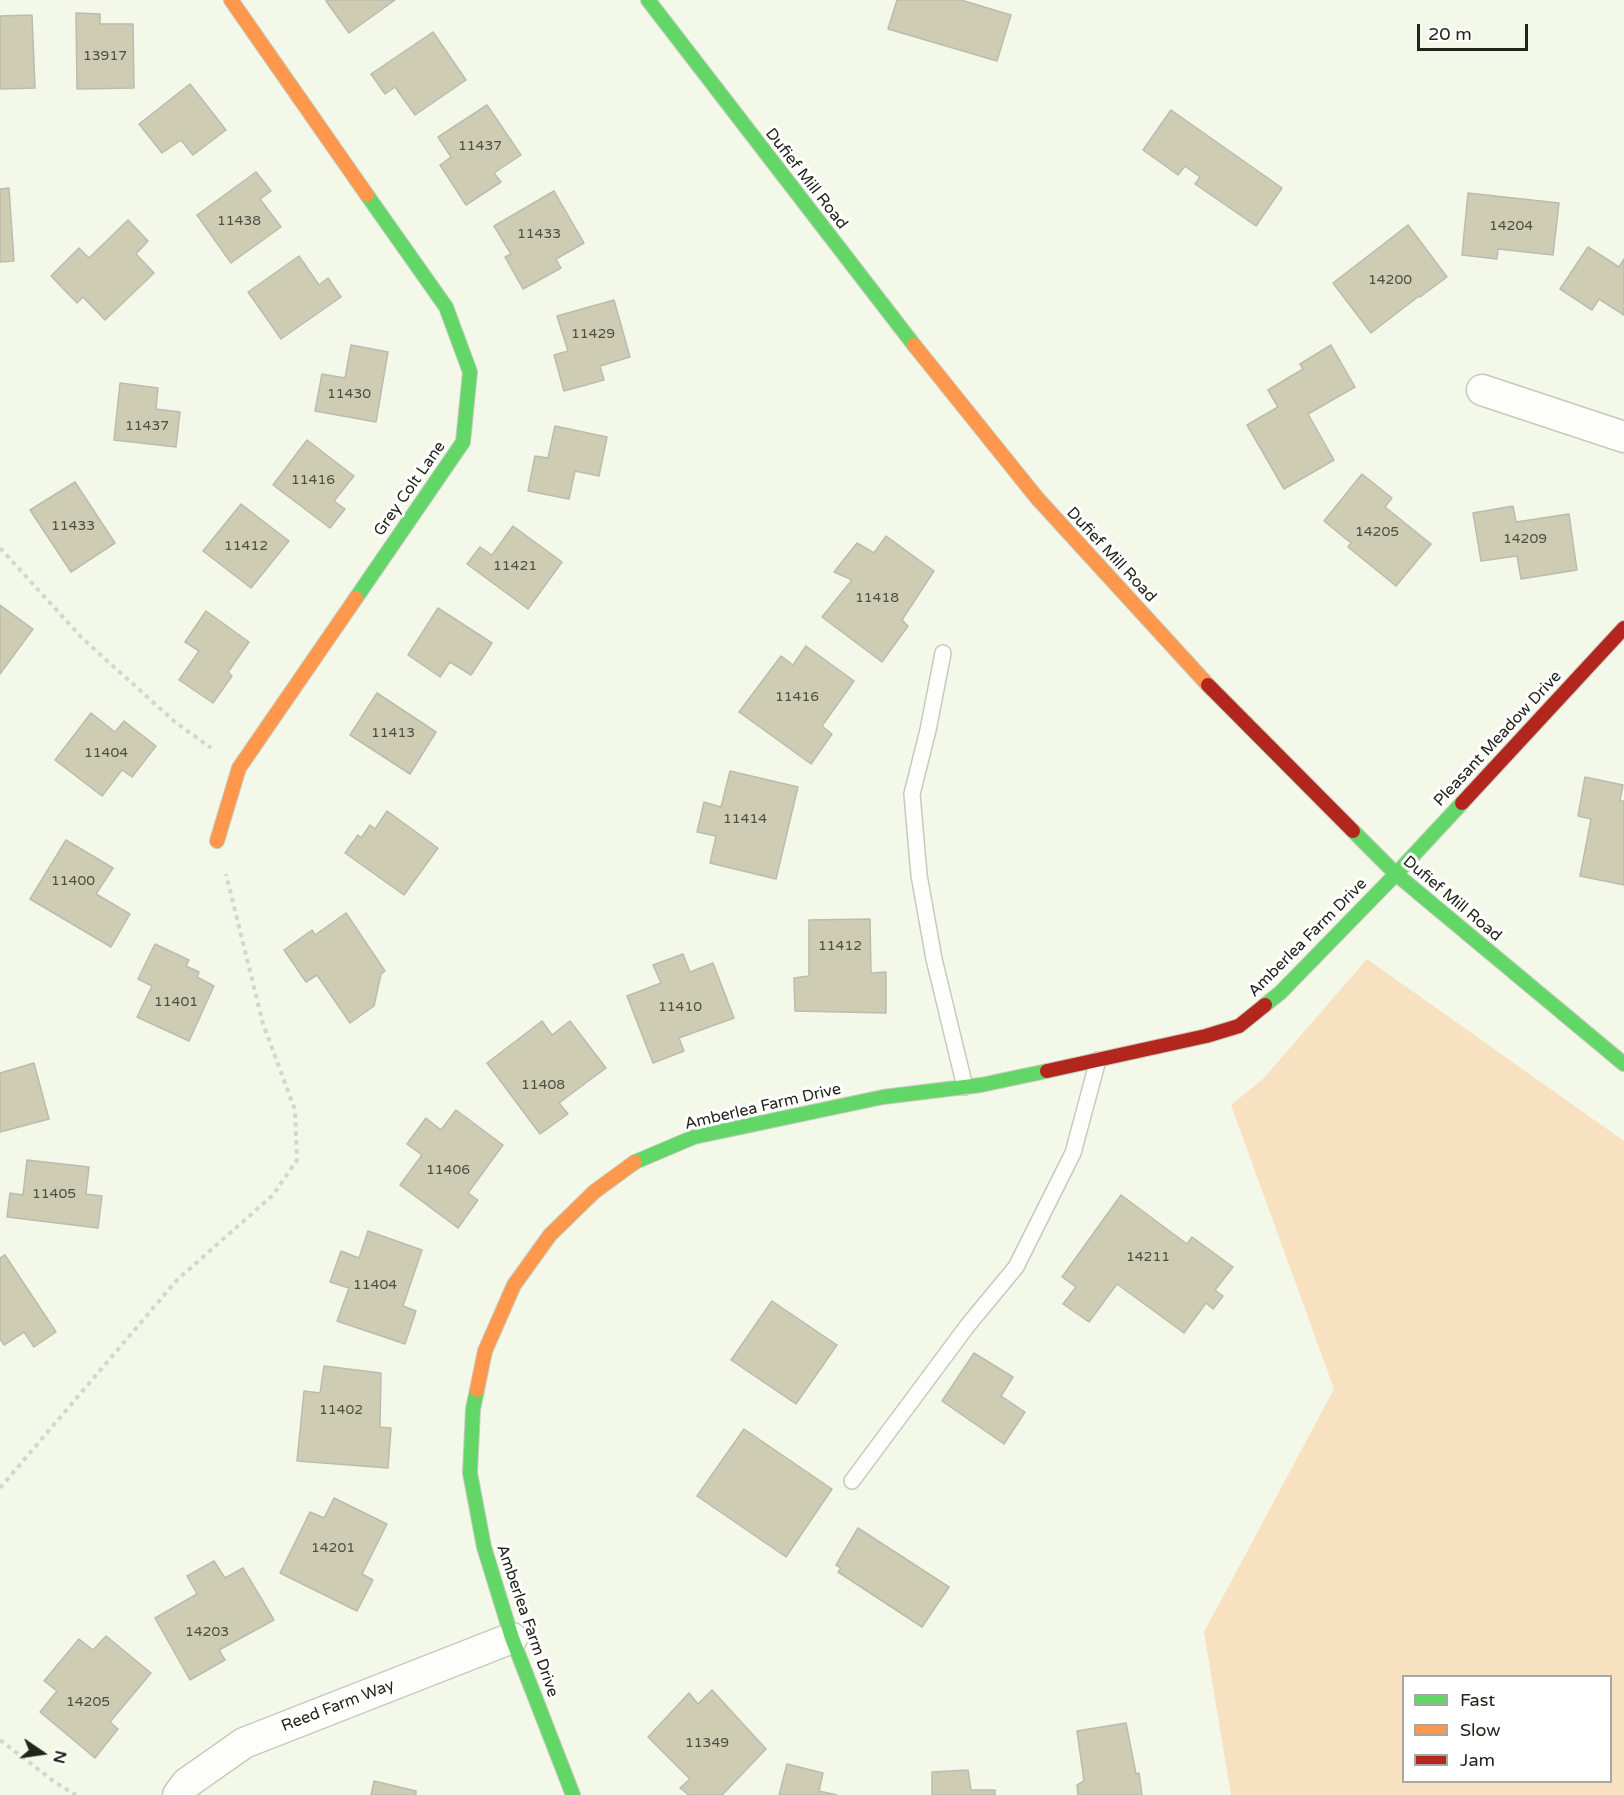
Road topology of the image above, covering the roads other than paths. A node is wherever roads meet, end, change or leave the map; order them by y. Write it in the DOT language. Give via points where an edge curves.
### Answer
graph roads {
  1 [pos="231,0"];
  2 [pos="648,0"];
  3 [pos="1482,390"];
  4 [pos="1624,436"];
  5 [pos="1624,628"];
  6 [pos="943,653"];
  7 [pos="217,841"];
  8 [pos="1396,874"];
  9 [pos="1098,1060"];
  10 [pos="1624,1064"];
  11 [pos="965,1087"];
  12 [pos="852,1481"];
  13 [pos="512,1638"];
  14 [pos="178,1795"];
  15 [pos="573,1795"];
  1 -- 7 [label="street, Grey Colt Lane" via="446,307 470,372 463,442 239,768"];
  2 -- 8 [label="street, Dufief Mill Road" via="1037,498 1235,714"];
  3 -- 4 [label="street"];
  5 -- 8 [label="street, Pleasant Meadow Drive"];
  6 -- 11 [label="lane" via="912,794 919,875 932,949"];
  8 -- 9 [label="street, Amberlea Farm Drive" via="1280,993 1239,1026"];
  8 -- 10 [label="street, Dufief Mill Road"];
  9 -- 11 [label="street, Amberlea Farm Drive"];
  9 -- 12 [label="lane" via="1075,1149 1016,1267"];
  11 -- 13 [label="street, Amberlea Farm Drive" via="883,1097 694,1137 636,1161 594,1192 550,1235 514,1286 485,1351 473,1409 470,1473 484,1547"];
  13 -- 14 [label="street, Reed Farm Way" via="244,1743 187,1783"];
  13 -- 15 [label="street, Amberlea Farm Drive"];
}
